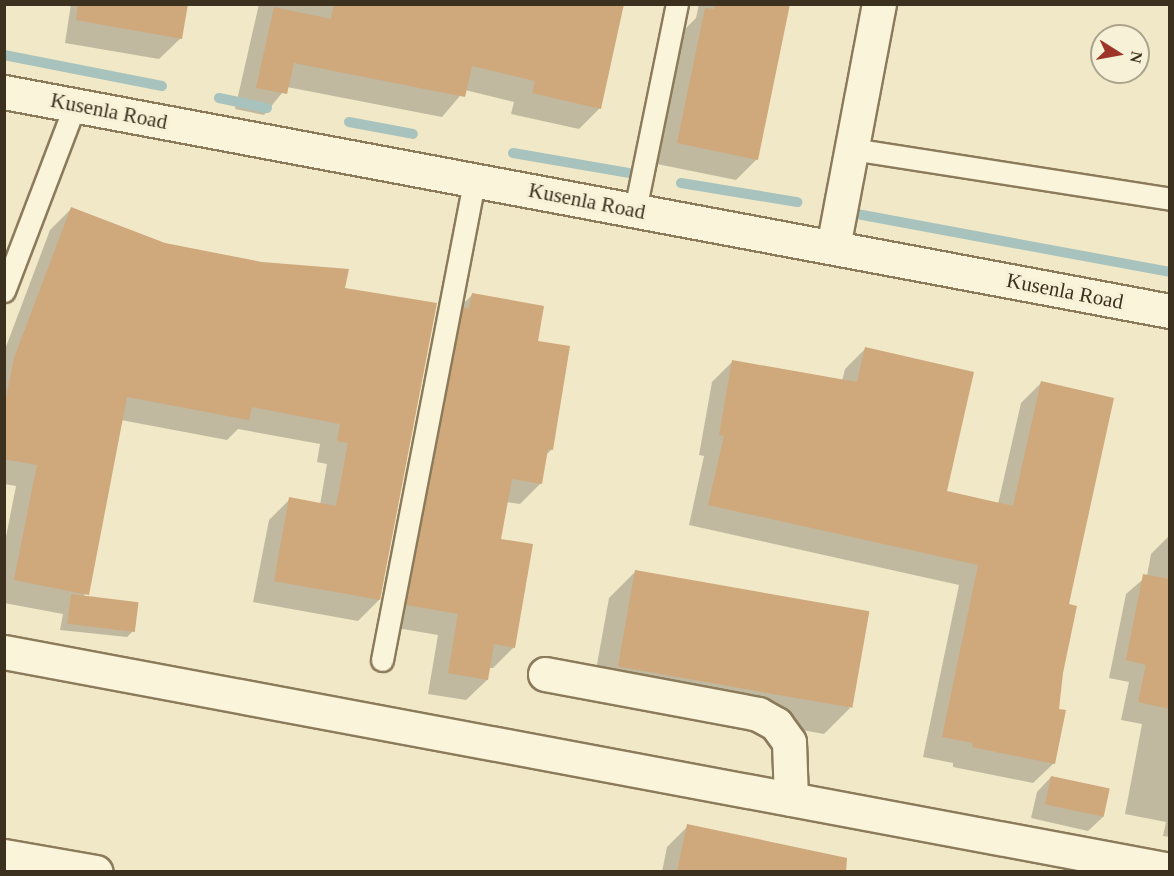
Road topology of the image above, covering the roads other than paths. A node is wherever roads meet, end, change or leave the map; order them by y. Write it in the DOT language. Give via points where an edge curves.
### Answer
graph roads {
  1 [pos="677,4"];
  2 [pos="879,4"];
  3 [pos="4,92"];
  4 [pos="75,105"];
  5 [pos="852,149"];
  6 [pos="474,180"];
  7 [pos="1170,199"];
  8 [pos="635,210"];
  9 [pos="833,247"];
  10 [pos="4,291"];
  11 [pos="1170,311"];
  12 [pos="4,652"];
  13 [pos="382,660"];
  14 [pos="545,674"];
  15 [pos="790,799"];
  16 [pos="4,855"];
  17 [pos="1170,870"];
  18 [pos="96,872"];
  1 -- 8 [label="lane"];
  2 -- 5 [label="street"];
  3 -- 4 [label="street, Kusenla Road"];
  4 -- 6 [label="street, Kusenla Road"];
  4 -- 10 [label="lane"];
  5 -- 7 [label="lane"];
  5 -- 9 [label="street"];
  6 -- 8 [label="street, Kusenla Road"];
  6 -- 13 [label="lane"];
  8 -- 9 [label="street, Kusenla Road"];
  9 -- 11 [label="street, Kusenla Road"];
  12 -- 15 [label="street"];
  14 -- 15 [label="street" via="758,714 776,724 789,742"];
  15 -- 17 [label="street"];
  16 -- 18 [label="street"];
}
